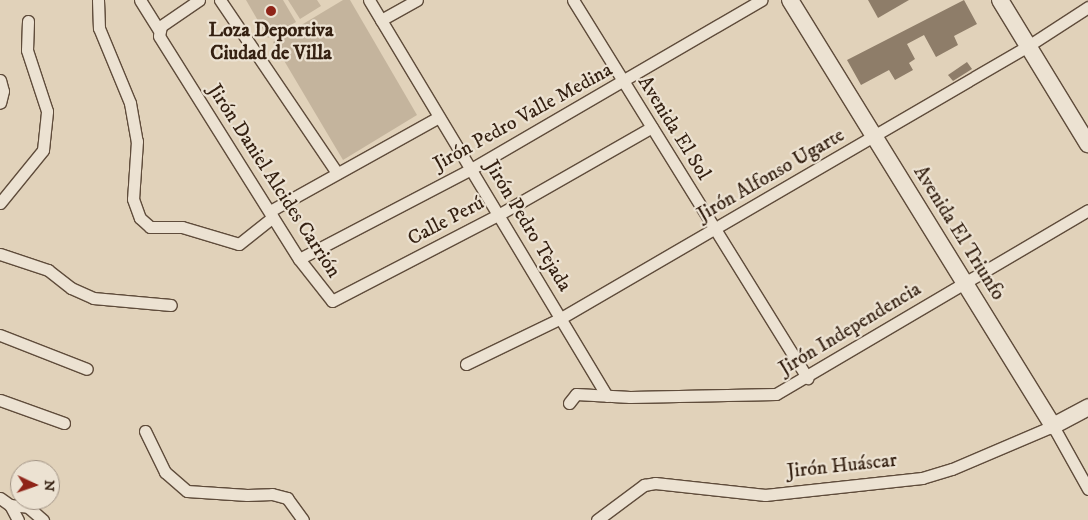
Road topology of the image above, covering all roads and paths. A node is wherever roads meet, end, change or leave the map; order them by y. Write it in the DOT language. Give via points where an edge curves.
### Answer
graph roads {
  1 [pos="98,0"];
  2 [pos="140,0"];
  3 [pos="199,0"];
  4 [pos="220,0"];
  5 [pos="369,0"];
  6 [pos="416,0"];
  7 [pos="573,0"];
  8 [pos="761,0"];
  9 [pos="790,0"];
  10 [pos="1000,0"];
  11 [pos="1088,7"];
  12 [pos="381,20"];
  13 [pos="28,21"];
  14 [pos="159,31"];
  15 [pos="1028,46"];
  16 [pos="0,80"];
  17 [pos="624,82"];
  18 [pos="0,104"];
  19 [pos="439,117"];
  20 [pos="652,127"];
  21 [pos="874,137"];
  22 [pos="1088,144"];
  23 [pos="471,169"];
  24 [pos="336,173"];
  25 [pos="0,203"];
  26 [pos="1088,210"];
  27 [pos="272,214"];
  28 [pos="498,215"];
  29 [pos="715,229"];
  30 [pos="0,254"];
  31 [pos="299,260"];
  32 [pos="964,283"];
  33 [pos="336,300"];
  34 [pos="171,305"];
  35 [pos="561,318"];
  36 [pos="0,335"];
  37 [pos="466,364"];
  38 [pos="87,368"];
  39 [pos="807,378"];
  40 [pos="607,396"];
  41 [pos="0,400"];
  42 [pos="569,403"];
  43 [pos="1088,407"];
  44 [pos="64,423"];
  45 [pos="1053,426"];
  46 [pos="145,431"];
  47 [pos="1088,490"];
  48 [pos="0,498"];
  49 [pos="10,505"];
  50 [pos="31,510"];
  51 [pos="43,520"];
  52 [pos="303,520"];
  53 [pos="597,520"];
  1 -- 27 [label="street" via="99,28 130,103 137,141 133,199 140,218 150,226 182,227 239,244"];
  2 -- 14 [label="street, Jirón Daniel Alcides Carrión"];
  3 -- 14 [label="street"];
  4 -- 24 [label="street"];
  5 -- 12 [label="street, Jirón Pedro Tejada"];
  6 -- 12 [label="street"];
  7 -- 17 [label="street, Avenida El Sol"];
  8 -- 17 [label="street, Jirón Pedro Valle Medina"];
  9 -- 21 [label="street, Avenida El Triunfo"];
  10 -- 15 [label="street"];
  11 -- 15 [label="street, Jirón Alfonso Ugarte"];
  12 -- 19 [label="street, Jirón Pedro Tejada"];
  13 -- 25 [label="street" via="27,50 47,111 43,150"];
  14 -- 27 [label="street, Jirón Daniel Alcides Carrión"];
  15 -- 21 [label="street, Jirón Alfonso Ugarte"];
  15 -- 22 [label="street"];
  16 -- 18 [label="street" via="3,91"];
  17 -- 20 [label="street, Avenida El Sol"];
  17 -- 23 [label="street, Jirón Pedro Valle Medina"];
  19 -- 23 [label="street, Jirón Pedro Tejada"];
  19 -- 24 [label="street"];
  20 -- 28 [label="street, Calle Perú"];
  20 -- 29 [label="street, Avenida El Sol"];
  21 -- 29 [label="street, Jirón Alfonso Ugarte"];
  21 -- 32 [label="street, Avenida El Triunfo"];
  23 -- 28 [label="street, Jirón Pedro Tejada"];
  23 -- 31 [label="street, Jirón Pedro Valle Medina"];
  24 -- 27 [label="street"];
  26 -- 32 [label="street, Jirón Independencia"];
  27 -- 31 [label="street, Jirón Daniel Alcides Carrión"];
  28 -- 33 [label="street, Calle Perú"];
  28 -- 35 [label="street, Jirón Pedro Tejada"];
  29 -- 35 [label="street, Jirón Alfonso Ugarte"];
  29 -- 39 [label="street, Avenida El Sol"];
  30 -- 34 [label="street" via="48,270 71,288 93,298"];
  31 -- 33 [label="street, Jirón Daniel Alcides Carrión" via="328,300"];
  32 -- 39 [label="street, Jirón Independencia"];
  32 -- 45 [label="street, Avenida El Triunfo"];
  35 -- 37 [label="street, Jirón Alfonso Ugarte"];
  35 -- 40 [label="street"];
  36 -- 38 [label="street"];
  39 -- 40 [label="street, Jirón Independencia" via="776,394"];
  40 -- 42 [label="street, Jirón Independencia" via="576,394"];
  41 -- 44 [label="street"];
  43 -- 45 [label="street, Jirón Huáscar"];
  45 -- 47 [label="street, Avenida El Triunfo"];
  45 -- 53 [label="street, Jirón Huáscar" via="952,469 922,478 765,495 655,483 644,485"];
  46 -- 52 [label="street" via="165,472 187,491 272,494 287,498"];
  48 -- 49 [label="street"];
  50 -- 51 [label="street"];
}
